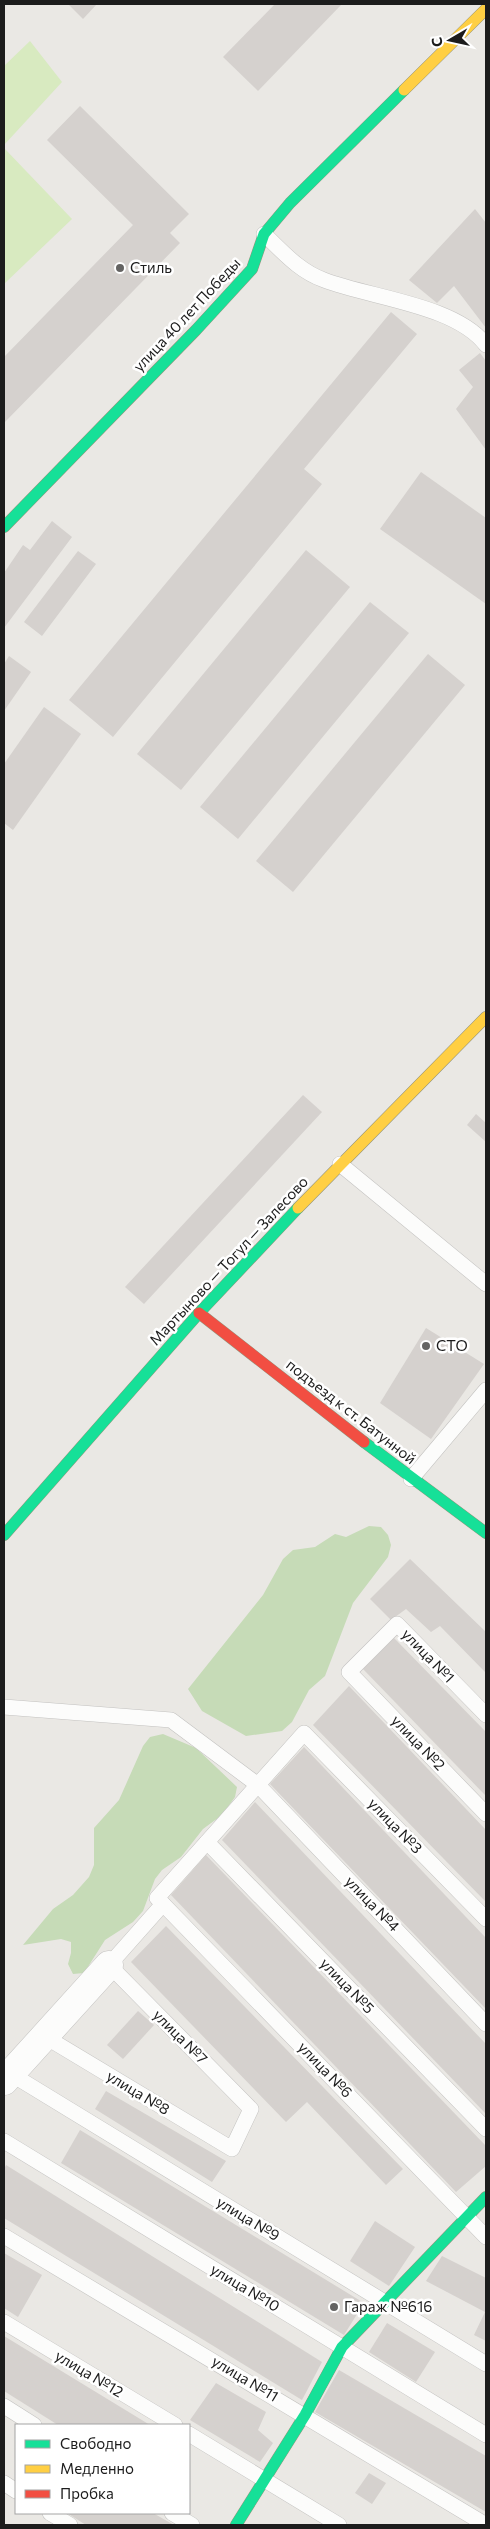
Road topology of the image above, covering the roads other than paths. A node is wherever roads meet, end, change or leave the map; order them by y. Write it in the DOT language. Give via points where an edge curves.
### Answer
graph roads {
  1 [pos="486,9"];
  2 [pos="264,234"];
  3 [pos="486,344"];
  4 [pos="4,527"];
  5 [pos="486,1017"];
  6 [pos="340,1164"];
  7 [pos="486,1284"];
  8 [pos="199,1313"];
  9 [pos="486,1390"];
  10 [pos="411,1479"];
  11 [pos="486,1533"];
  12 [pos="4,1535"];
  13 [pos="349,1672"];
  14 [pos="4,1707"];
  15 [pos="486,1715"];
  16 [pos="258,1785"];
  17 [pos="486,1814"];
  18 [pos="207,1842"];
  19 [pos="163,1904"];
  20 [pos="486,1919"];
  21 [pos="109,1965"];
  22 [pos="486,2024"];
  23 [pos="44,2036"];
  24 [pos="7,2078"];
  25 [pos="486,2129"];
  26 [pos="4,2141"];
  27 [pos="232,2149"];
  28 [pos="486,2197"];
  29 [pos="468,2216"];
  30 [pos="4,2236"];
  31 [pos="486,2237"];
  32 [pos="385,2302"];
  33 [pos="4,2322"];
  34 [pos="342,2347"];
  35 [pos="486,2364"];
  36 [pos="4,2406"];
  37 [pos="304,2415"];
  38 [pos="32,2424"];
  39 [pos="173,2424"];
  40 [pos="190,2435"];
  41 [pos="486,2435"];
  42 [pos="264,2479"];
  43 [pos="4,2483"];
  44 [pos="15,2490"];
  45 [pos="52,2514"];
  46 [pos="174,2514"];
  47 [pos="70,2525"];
  48 [pos="192,2525"];
  49 [pos="236,2525"];
  50 [pos="339,2525"];
  51 [pos="486,2525"];
  1 -- 2 [label="street, улица 40 лет Победы" via="290,203"];
  2 -- 3 [label="lane" via="298,267 323,280 423,308 460,323 478,334"];
  2 -- 4 [label="street, улица 40 лет Победы" via="252,269"];
  5 -- 6 [label="street, Мартыново — Тогул — Залесово"];
  6 -- 7 [label="lane"];
  6 -- 8 [label="street, Мартыново — Тогул — Залесово"];
  8 -- 10 [label="street, подъезд к ст. Батунной"];
  8 -- 12 [label="street, Мартыново — Тогул — Залесово"];
  9 -- 10 [label="lane"];
  10 -- 11 [label="street, подъезд к ст. Батунной"];
  13 -- 15 [label="lane, улица №1" via="397,1624"];
  13 -- 17 [label="lane, улица №2"];
  14 -- 16 [label="lane, улица №4" via="171,1720"];
  16 -- 18 [label="lane"];
  16 -- 20 [label="lane, улица №3" via="304,1733"];
  16 -- 22 [label="lane, улица №4"];
  18 -- 19 [label="lane" via="157,1898"];
  18 -- 25 [label="lane, улица №5"];
  19 -- 21 [label="lane"];
  19 -- 29 [label="lane, улица №6"];
  21 -- 23 [label="street"];
  21 -- 27 [label="lane, улица №7" via="251,2109"];
  23 -- 24 [label="street"];
  23 -- 27 [label="lane, улица №8"];
  24 -- 32 [label="lane, улица №9"];
  26 -- 34 [label="lane, улица №10"];
  28 -- 29 [label="street"];
  29 -- 31 [label="lane, улица №6"];
  29 -- 32 [label="street"];
  30 -- 37 [label="lane, улица №11"];
  32 -- 34 [label="street"];
  32 -- 35 [label="lane, улица №9"];
  33 -- 39 [label="lane, улица №12"];
  34 -- 37 [label="street"];
  34 -- 41 [label="lane, улица №10"];
  36 -- 38 [label="lane"];
  37 -- 42 [label="street"];
  37 -- 51 [label="lane, улица №11"];
  40 -- 42 [label="lane"];
  42 -- 49 [label="street"];
  42 -- 50 [label="lane"];
  43 -- 44 [label="lane"];
  45 -- 47 [label="lane"];
  46 -- 48 [label="lane"];
}
